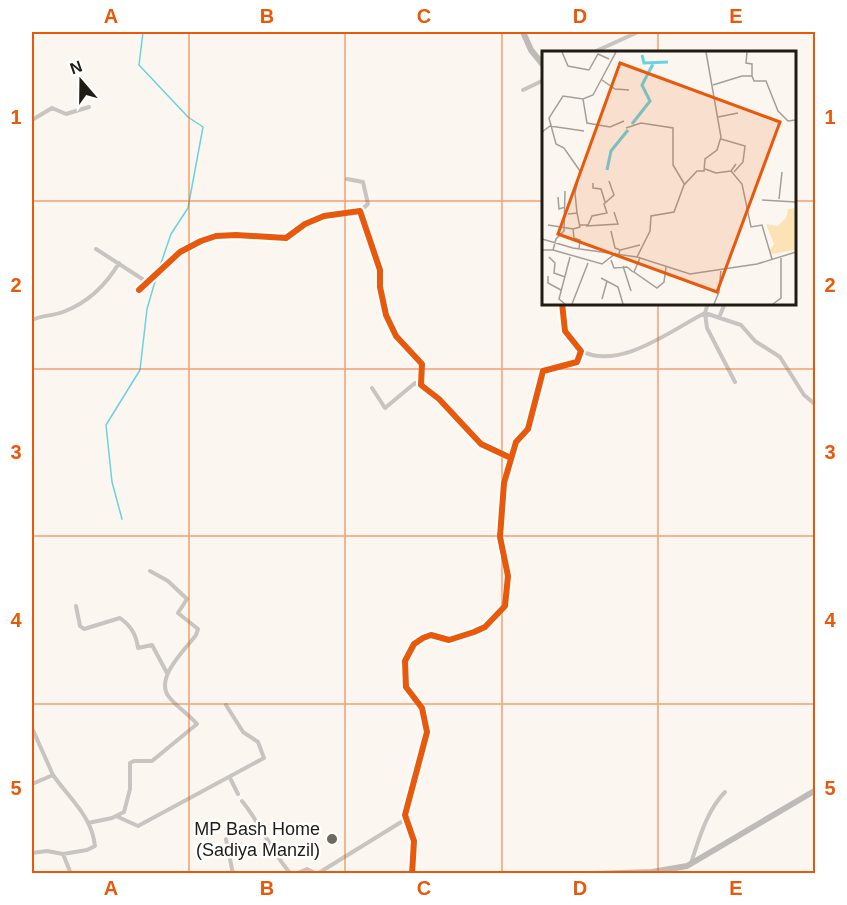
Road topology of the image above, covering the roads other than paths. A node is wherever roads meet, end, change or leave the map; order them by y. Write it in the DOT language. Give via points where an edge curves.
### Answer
graph roads {
  1 [pos="523,32"];
  2 [pos="638,32"];
  3 [pos="596,51"];
  4 [pos="542,64"];
  5 [pos="542,81"];
  6 [pos="523,90"];
  7 [pos="89,107"];
  8 [pos="32,120"];
  9 [pos="347,179"];
  10 [pos="360,211"];
  11 [pos="96,249"];
  12 [pos="119,263"];
  13 [pos="147,282"];
  14 [pos="139,290"];
  15 [pos="562,304"];
  16 [pos="708,304"];
  17 [pos="725,304"];
  18 [pos="705,313"];
  19 [pos="719,318"];
  20 [pos="32,320"];
  21 [pos="581,351"];
  22 [pos="735,382"];
  23 [pos="421,385"];
  24 [pos="372,388"];
  25 [pos="816,405"];
  26 [pos="511,458"];
  27 [pos="150,571"];
  28 [pos="76,606"];
  29 [pos="167,673"];
  30 [pos="226,705"];
  31 [pos="32,728"];
  32 [pos="53,775"];
  33 [pos="230,778"];
  34 [pos="32,784"];
  35 [pos="816,790"];
  36 [pos="725,792"];
  37 [pos="238,794"];
  38 [pos="242,801"];
  39 [pos="116,816"];
  40 [pos="406,818"];
  41 [pos="88,823"];
  42 [pos="226,839"];
  43 [pos="32,853"];
  44 [pos="63,854"];
  45 [pos="691,864"];
  46 [pos="71,873"];
  47 [pos="233,873"];
  48 [pos="293,873"];
  49 [pos="317,873"];
  50 [pos="412,873"];
  51 [pos="594,873"];
  52 [pos="612,873"];
  53 [pos="638,873"];
  1 -- 4 [label="street"];
  2 -- 3 [label="street"];
  5 -- 6 [label="street"];
  7 -- 8 [label="street" via="66,114 52,108"];
  9 -- 10 [label="street" via="363,182 369,204"];
  10 -- 13 [label="street" via="324,216 286,238 226,236 201,241 180,252"];
  10 -- 23 [label="street" via="380,270 386,315 396,336 422,364"];
  11 -- 12 [label="street"];
  12 -- 13 [label="street"];
  12 -- 20 [label="street" via="98,291 61,313"];
  13 -- 14 [label="street"];
  15 -- 21 [label="street" via="565,331"];
  16 -- 18 [label="street"];
  17 -- 19 [label="street"];
  18 -- 19 [label="street"];
  18 -- 21 [label="street" via="637,350 600,355"];
  18 -- 22 [label="street" via="707,328"];
  19 -- 25 [label="street" via="741,325 755,341 780,357 804,395"];
  21 -- 26 [label="street" via="577,362 543,371 528,429 516,442"];
  23 -- 24 [label="street" via="415,383 385,408"];
  23 -- 26 [label="street" via="481,444"];
  26 -- 40 [label="street" via="504,483 500,537 508,576 505,606 485,627 474,632 449,640 431,635 423,638 414,644 405,661 406,687 422,708 427,732"];
  27 -- 29 [label="street" via="187,599 178,614 198,629"];
  28 -- 29 [label="street" via="84,629 120,618 136,638 138,648 152,645"];
  29 -- 39 [label="street" via="166,694 196,724 152,761 130,764 128,802 124,812"];
  30 -- 33 [label="street" via="243,732 258,742 264,758"];
  31 -- 32 [label="street"];
  32 -- 34 [label="street"];
  32 -- 41 [label="street"];
  33 -- 37 [label="street"];
  33 -- 39 [label="street" via="138,826"];
  35 -- 45 [label="street"];
  36 -- 45 [label="street" via="709,817"];
  38 -- 48 [label="street" via="262,828 276,857"];
  39 -- 41 [label="street"];
  40 -- 49 [label="street"];
  40 -- 50 [label="street" via="414,841"];
  41 -- 44 [label="street" via="95,846"];
  42 -- 47 [label="street"];
  43 -- 44 [label="street"];
  44 -- 46 [label="street"];
  45 -- 53 [label="street"];
  48 -- 49 [label="street" via="307,868"];
  51 -- 52 [label="street"];
  52 -- 53 [label="street"];
}
